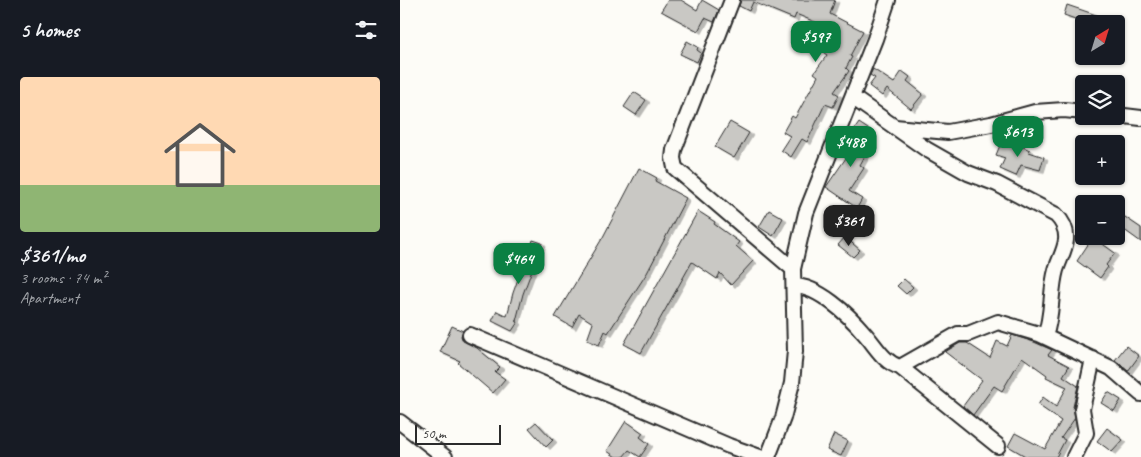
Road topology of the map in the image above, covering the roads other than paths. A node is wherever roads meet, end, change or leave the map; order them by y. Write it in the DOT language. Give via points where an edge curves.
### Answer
graph roads {
  1 [pos="732,0"];
  2 [pos="888,0"];
  3 [pos="852,97"];
  4 [pos="1075,111"];
  5 [pos="1125,116"];
  6 [pos="1141,118"];
  7 [pos="894,127"];
  8 [pos="793,269"];
  9 [pos="794,286"];
  10 [pos="470,335"];
  11 [pos="1045,336"];
  12 [pos="1093,359"];
  13 [pos="900,367"];
  14 [pos="1141,394"];
  15 [pos="400,422"];
  16 [pos="998,446"];
  17 [pos="445,457"];
  18 [pos="760,457"];
  19 [pos="768,457"];
  20 [pos="1074,457"];
  1 -- 8 [label="street" via="674,150 673,164"];
  2 -- 3 [label="street"];
  3 -- 7 [label="street"];
  3 -- 8 [label="street" via="806,212"];
  4 -- 7 [label="street" via="1035,112 948,132"];
  5 -- 6 [label="street"];
  7 -- 11 [label="street" via="968,173 997,184 1061,220 1066,239 1056,271"];
  8 -- 9 [label="street"];
  9 -- 13 [label="street" via="803,286 826,297 864,332 880,354"];
  9 -- 19 [label="street" via="792,382"];
  10 -- 18 [label="street"];
  11 -- 12 [label="street"];
  11 -- 13 [label="street" via="998,322 968,334 958,334"];
  12 -- 14 [label="street" via="1111,368"];
  12 -- 20 [label="street" via="1082,409 1086,434"];
  13 -- 16 [label="street"];
  15 -- 17 [label="street"];
}
